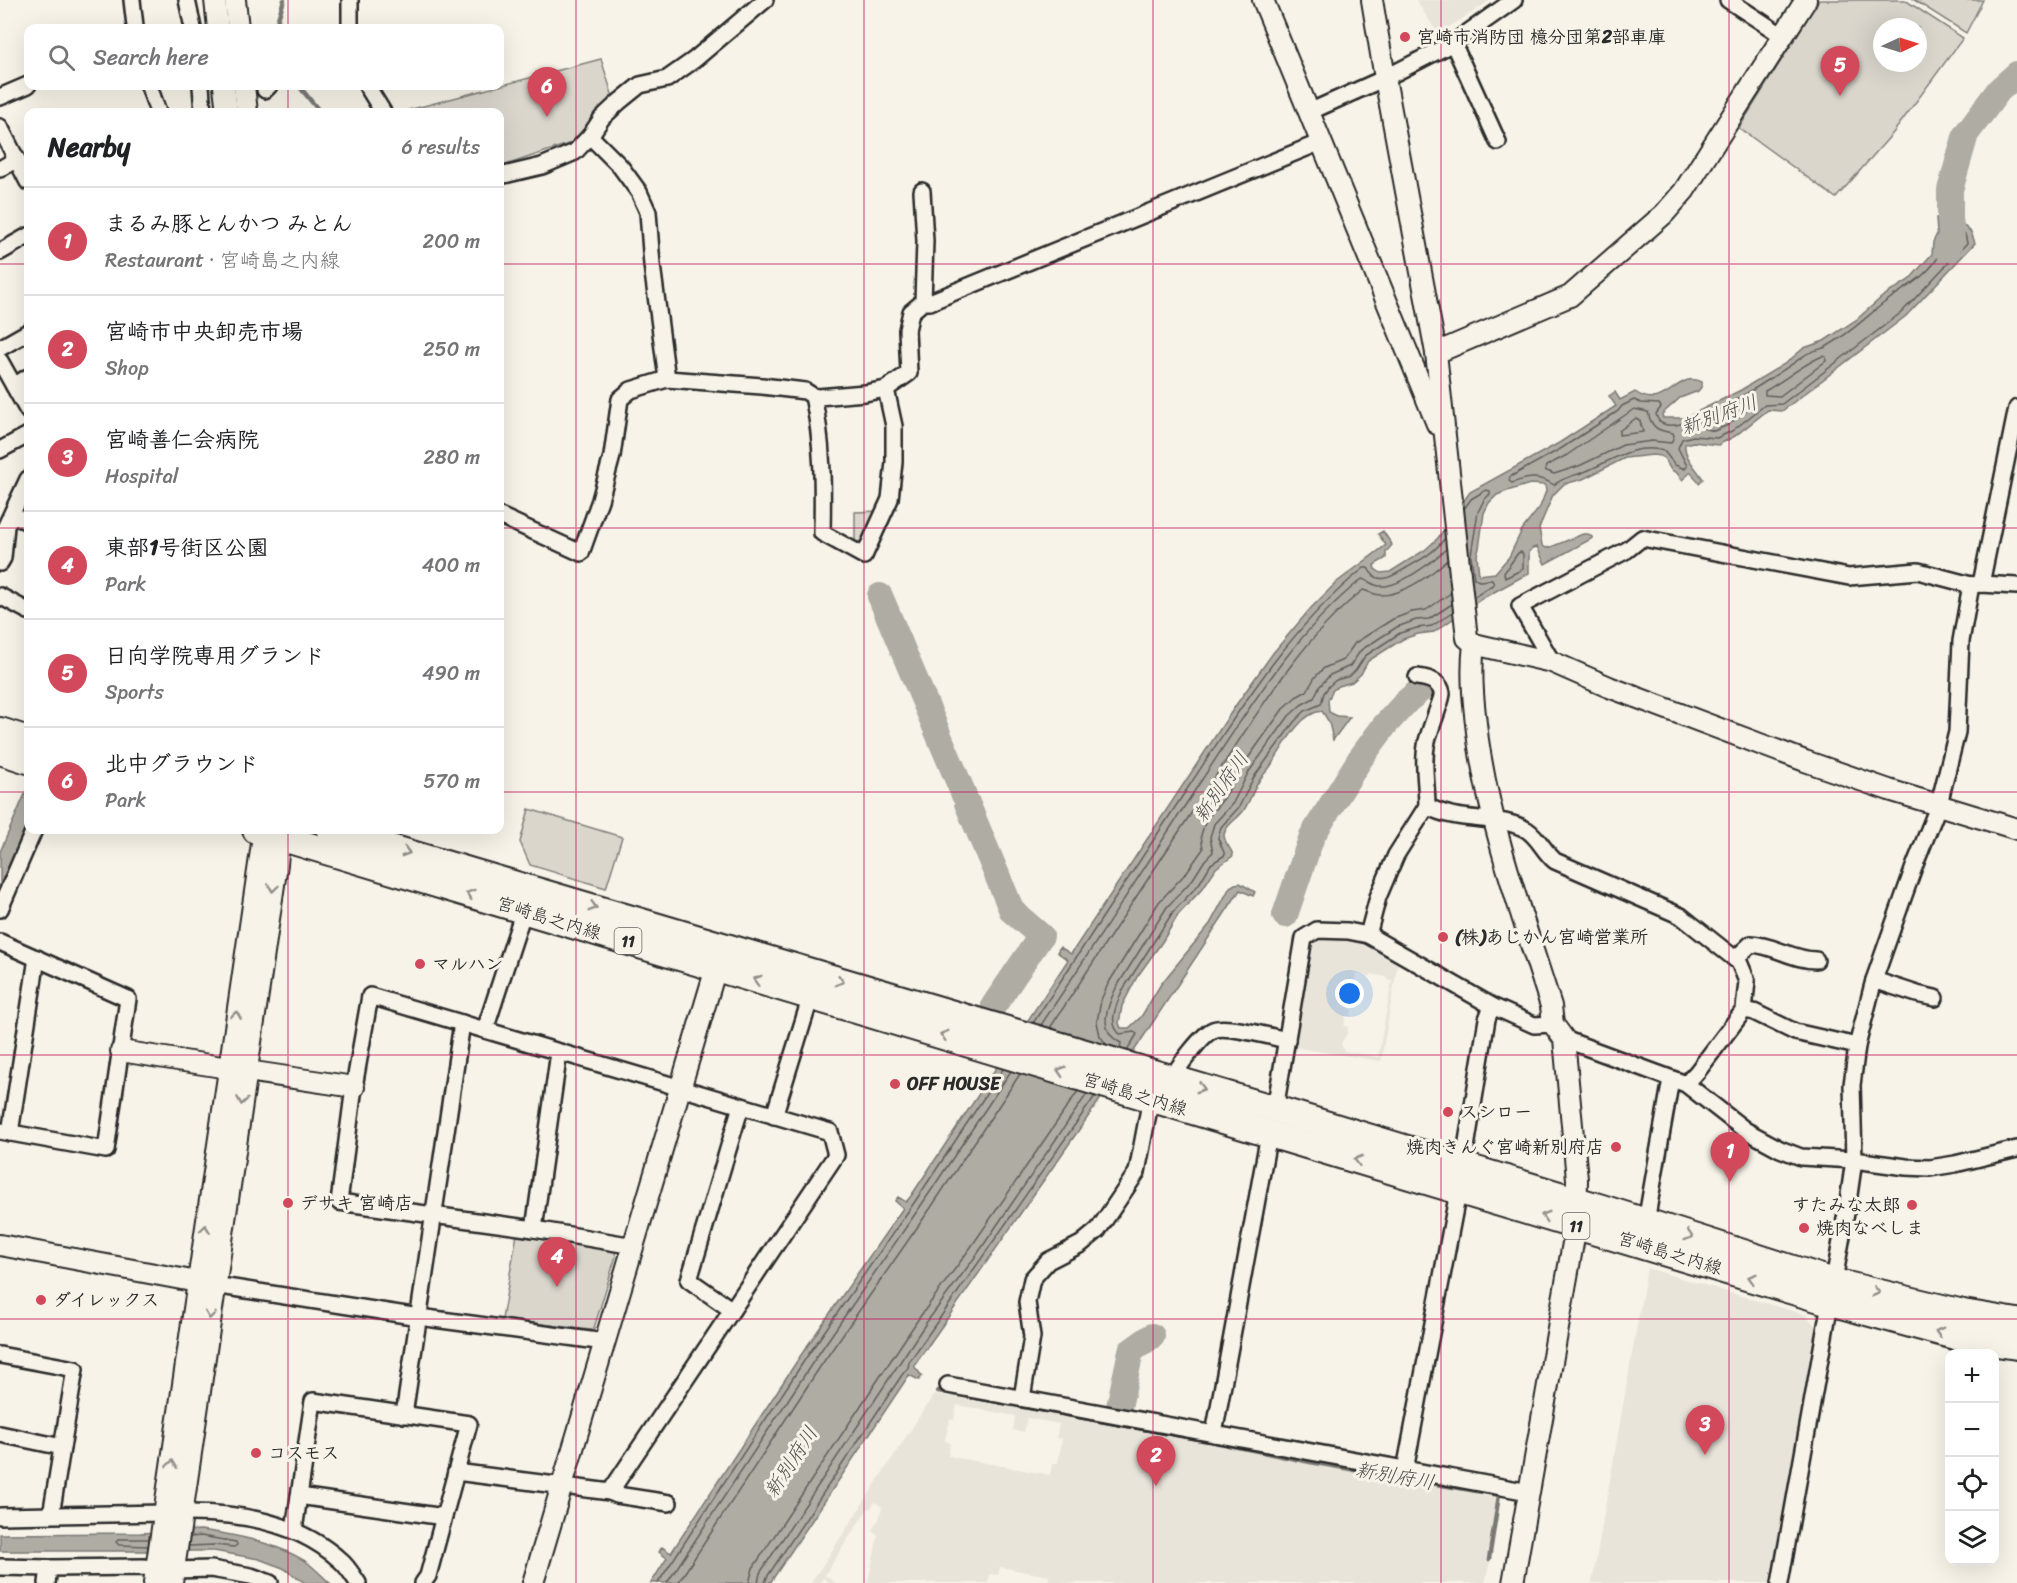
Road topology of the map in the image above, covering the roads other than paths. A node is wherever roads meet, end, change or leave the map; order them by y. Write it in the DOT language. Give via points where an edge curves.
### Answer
graph roads {
  1 [pos="132,0"];
  2 [pos="187,0"];
  3 [pos="215,0"];
  4 [pos="235,0"];
  5 [pos="350,0"];
  6 [pos="765,0"];
  7 [pos="1263,0"];
  8 [pos="1372,0"];
  9 [pos="1514,0"];
  10 [pos="1728,0"];
  11 [pos="1806,0"];
  12 [pos="135,24"];
  13 [pos="192,24"];
  14 [pos="218,24"];
  15 [pos="238,24"];
  16 [pos="350,24"];
  17 [pos="1783,36"];
  18 [pos="1453,43"];
  19 [pos="1384,78"];
  20 [pos="24,87"];
  21 [pos="150,90"];
  22 [pos="201,90"];
  23 [pos="224,90"];
  24 [pos="244,90"];
  25 [pos="369,90"];
  26 [pos="0,97"];
  27 [pos="157,108"];
  28 [pos="203,108"];
  29 [pos="226,108"];
  30 [pos="247,108"];
  31 [pos="381,108"];
  32 [pos="1309,112"];
  33 [pos="0,127"];
  34 [pos="590,136"];
  35 [pos="1321,142"];
  36 [pos="1498,142"];
  37 [pos="17,159"];
  38 [pos="0,169"];
  39 [pos="24,174"];
  40 [pos="504,175"];
  41 [pos="922,191"];
  42 [pos="24,238"];
  43 [pos="0,252"];
  44 [pos="922,302"];
  45 [pos="24,334"];
  46 [pos="0,348"];
  47 [pos="1436,353"];
  48 [pos="1,365"];
  49 [pos="667,379"];
  50 [pos="24,380"];
  51 [pos="14,386"];
  52 [pos="886,389"];
  53 [pos="813,396"];
  54 [pos="24,404"];
  55 [pos="2017,408"];
  56 [pos="24,437"];
  57 [pos="1445,443"];
  58 [pos="0,450"];
  59 [pos="24,488"];
  60 [pos="12,515"];
  61 [pos="504,518"];
  62 [pos="24,520"];
  63 [pos="1,559"];
  64 [pos="1976,584"];
  65 [pos="2017,586"];
  66 [pos="0,596"];
  67 [pos="24,609"];
  68 [pos="1470,641"];
  69 [pos="1552,662"];
  70 [pos="1417,677"];
  71 [pos="0,731"];
  72 [pos="24,739"];
  73 [pos="0,751"];
  74 [pos="24,759"];
  75 [pos="1940,804"];
  76 [pos="1427,806"];
  77 [pos="1493,821"];
  78 [pos="2017,829"];
  79 [pos="32,834"];
  80 [pos="269,834"];
  81 [pos="279,834"];
  82 [pos="343,834"];
  83 [pos="0,909"];
  84 [pos="524,910"];
  85 [pos="1368,935"];
  86 [pos="0,942"];
  87 [pos="37,958"];
  88 [pos="1735,959"];
  89 [pos="1816,960"];
  90 [pos="716,968"];
  91 [pos="1874,980"];
  92 [pos="811,996"];
  93 [pos="1935,998"];
  94 [pos="1492,1006"];
  95 [pos="1744,1010"];
  96 [pos="462,1023"];
  97 [pos="485,1030"];
  98 [pos="1559,1032"];
  99 [pos="1287,1040"];
  100 [pos="1005,1041"];
  101 [pos="1857,1046"];
  102 [pos="121,1051"];
  103 [pos="559,1052"];
  104 [pos="238,1069"];
  105 [pos="1171,1080"];
  106 [pos="1678,1082"];
  107 [pos="354,1088"];
  108 [pos="681,1088"];
  109 [pos="1144,1088"];
  110 [pos="741,1106"];
  111 [pos="774,1116"];
  112 [pos="1272,1122"];
  113 [pos="5,1132"];
  114 [pos="2017,1149"];
  115 [pos="1854,1160"];
  116 [pos="1460,1178"];
  117 [pos="1576,1200"];
  118 [pos="434,1214"];
  119 [pos="1646,1222"];
  120 [pos="1576,1226"];
  121 [pos="534,1229"];
  122 [pos="0,1245"];
  123 [pos="634,1246"];
  124 [pos="206,1284"];
  125 [pos="1832,1292"];
  126 [pos="732,1310"];
  127 [pos="419,1317"];
  128 [pos="2017,1322"];
  129 [pos="605,1342"];
  130 [pos="2017,1347"];
  131 [pos="0,1355"];
  132 [pos="948,1385"];
  133 [pos="1022,1398"];
  134 [pos="404,1415"];
  135 [pos="0,1434"];
  136 [pos="1214,1434"];
  137 [pos="62,1447"];
  138 [pos="1405,1470"];
  139 [pos="456,1472"];
  140 [pos="563,1485"];
  141 [pos="609,1492"];
  142 [pos="1529,1492"];
  143 [pos="299,1497"];
  144 [pos="669,1503"];
  145 [pos="51,1515"];
  146 [pos="0,1516"];
  147 [pos="173,1517"];
  148 [pos="444,1517"];
  149 [pos="294,1530"];
  150 [pos="0,1567"];
  151 [pos="165,1571"];
  152 [pos="48,1575"];
  153 [pos="270,1583"];
  154 [pos="358,1583"];
  155 [pos="423,1583"];
  156 [pos="533,1583"];
  157 [pos="1513,1583"];
  158 [pos="1780,1583"];
  1 -- 12 [label="street"];
  2 -- 13 [label="street"];
  3 -- 14 [label="street"];
  4 -- 15 [label="street"];
  5 -- 16 [label="street"];
  6 -- 34 [label="street" via="667,79 640,85 602,118"];
  7 -- 32 [label="street"];
  8 -- 19 [label="street"];
  9 -- 18 [label="street"];
  10 -- 17 [label="street"];
  11 -- 17 [label="street"];
  17 -- 47 [label="street" via="1684,191 1664,213 1570,296"];
  18 -- 19 [label="street"];
  18 -- 36 [label="street"];
  19 -- 32 [label="street"];
  19 -- 47 [label="street"];
  20 -- 26 [label="street"];
  21 -- 27 [label="street"];
  22 -- 28 [label="street"];
  23 -- 29 [label="street"];
  24 -- 30 [label="street"];
  25 -- 31 [label="street"];
  32 -- 35 [label="street"];
  33 -- 37 [label="street"];
  34 -- 40 [label="street" via="575,152 542,166"];
  34 -- 49 [label="street" via="620,166 648,212"];
  35 -- 44 [label="street" via="1001,274"];
  35 -- 57 [label="street"];
  37 -- 38 [label="street"];
  37 -- 39 [label="street"];
  41 -- 44 [label="street"];
  42 -- 43 [label="street"];
  44 -- 52 [label="street" via="911,312 907,330 909,373"];
  45 -- 46 [label="street"];
  47 -- 57 [label="street"];
  48 -- 51 [label="street"];
  49 -- 53 [label="street" via="805,391"];
  49 -- 61 [label="street" via="631,390 620,399 612,456 580,553"];
  50 -- 51 [label="street"];
  51 -- 54 [label="street"];
  52 -- 53 [label="street"];
  52 -- 53 [label="street" via="894,426 890,500 864,556 822,533 823,466"];
  55 -- 64 [label="street"];
  56 -- 58 [label="street"];
  57 -- 68 [label="street"];
  59 -- 60 [label="street"];
  60 -- 62 [label="street"];
  60 -- 63 [label="street" via="6,526"];
  64 -- 65 [label="street"];
  64 -- 69 [label="street" via="1918,571 1849,577 1642,538 1627,550 1520,606"];
  64 -- 75 [label="street" via="1961,641 1957,732"];
  66 -- 67 [label="street"];
  68 -- 69 [label="street"];
  68 -- 77 [label="street" via="1475,722"];
  69 -- 75 [label="street" via="1805,761"];
  70 -- 76 [label="street" via="1433,681 1442,692 1425,754"];
  71 -- 72 [label="main road"];
  73 -- 74 [label="main road"];
  75 -- 78 [label="street"];
  75 -- 91 [label="street"];
  76 -- 77 [label="street" via="1438,812"];
  76 -- 85 [label="street" via="1396,855 1378,897"];
  77 -- 88 [label="street" via="1526,830 1555,861 1681,916"];
  77 -- 98 [label="street"];
  79 -- 83 [label="street"];
  80 -- 104 [label="street"];
  84 -- 81 [label="main road, 宮崎島之内線 / 11, one-way"];
  82 -- 100 [label="main road, 宮崎島之内線 / 11, one-way"];
  84 -- 90 [label="main road, 宮崎島之内線 / 11"];
  84 -- 97 [label="street"];
  85 -- 94 [label="street"];
  85 -- 99 [label="street" via="1317,930 1304,938"];
  86 -- 87 [label="street"];
  87 -- 102 [label="street" via="128,999"];
  87 -- 113 [label="street"];
  88 -- 89 [label="street" via="1751,944"];
  88 -- 95 [label="street" via="1747,981"];
  92 -- 90 [label="main road, 宮崎島之内線 / 11, one-way"];
  90 -- 108 [label="street"];
  91 -- 93 [label="street"];
  91 -- 101 [label="street"];
  100 -- 92 [label="main road, 宮崎島之内線 / 11, one-way"];
  92 -- 111 [label="street"];
  94 -- 98 [label="street"];
  94 -- 116 [label="street"];
  95 -- 101 [label="street" via="1795,1032"];
  95 -- 106 [label="street" via="1704,1064"];
  96 -- 97 [label="street"];
  96 -- 107 [label="street" via="369,996"];
  96 -- 118 [label="street"];
  97 -- 103 [label="street"];
  98 -- 106 [label="street"];
  98 -- 117 [label="street" via="1573,1129"];
  99 -- 105 [label="street" via="1223,1028 1212,1030 1181,1062"];
  99 -- 112 [label="street"];
  100 -- 109 [label="main road, 宮崎島之内線 / 11"];
  101 -- 115 [label="street" via="1852,1085"];
  102 -- 104 [label="street"];
  102 -- 113 [label="street" via="106,1150"];
  103 -- 108 [label="street"];
  103 -- 121 [label="street"];
  104 -- 107 [label="street"];
  104 -- 124 [label="street"];
  105 -- 109 [label="main road, 宮崎島之内線 / 11"];
  105 -- 112 [label="main road, 宮崎島之内線 / 11, one-way"];
  106 -- 115 [label="street" via="1745,1130 1780,1149 1801,1157"];
  106 -- 119 [label="street"];
  107 -- 118 [label="street" via="339,1202"];
  108 -- 110 [label="street"];
  108 -- 123 [label="street"];
  109 -- 112 [label="main road, 宮崎島之内線 / 11"];
  109 -- 133 [label="street" via="1137,1172 1098,1230 1048,1261 1032,1280 1027,1302 1032,1337"];
  110 -- 111 [label="street"];
  110 -- 126 [label="street" via="689,1280"];
  111 -- 126 [label="street" via="830,1132 836,1155"];
  112 -- 116 [label="main road, 宮崎島之内線 / 11"];
  112 -- 136 [label="street"];
  114 -- 115 [label="street" via="1930,1168"];
  115 -- 125 [label="street"];
  116 -- 117 [label="main road, 宮崎島之内線 / 11"];
  120 -- 116 [label="main road, 宮崎島之内線 / 11, one-way"];
  116 -- 138 [label="street"];
  117 -- 119 [label="main road, 宮崎島之内線 / 11"];
  117 -- 120 [label="street"];
  118 -- 121 [label="street"];
  118 -- 127 [label="street"];
  119 -- 125 [label="main road, 宮崎島之内線 / 11, one-way"];
  125 -- 120 [label="main road, 宮崎島之内線 / 11, one-way"];
  120 -- 142 [label="street"];
  121 -- 123 [label="street"];
  122 -- 124 [label="street"];
  123 -- 129 [label="street"];
  124 -- 127 [label="street"];
  124 -- 147 [label="street"];
  125 -- 128 [label="main road, 宮崎島之内線 / 11, one-way"];
  130 -- 125 [label="main road, 宮崎島之内線 / 11, one-way" via="1962,1338"];
  125 -- 158 [label="street"];
  126 -- 141 [label="street"];
  127 -- 129 [label="street"];
  127 -- 134 [label="street"];
  129 -- 140 [label="street"];
  131 -- 137 [label="street" via="75,1369"];
  132 -- 133 [label="street"];
  133 -- 136 [label="street"];
  134 -- 139 [label="street" via="469,1424"];
  134 -- 143 [label="street" via="313,1401"];
  135 -- 137 [label="street"];
  136 -- 138 [label="street"];
  137 -- 145 [label="street"];
  138 -- 142 [label="street"];
  139 -- 140 [label="street"];
  139 -- 148 [label="street"];
  140 -- 141 [label="street"];
  140 -- 156 [label="street"];
  141 -- 144 [label="street"];
  142 -- 157 [label="street"];
  143 -- 148 [label="street"];
  143 -- 149 [label="street"];
  145 -- 146 [label="street"];
  145 -- 147 [label="street"];
  147 -- 149 [label="street" via="236,1515"];
  147 -- 151 [label="street"];
  148 -- 155 [label="street"];
  149 -- 154 [label="street" via="343,1562"];
  150 -- 152 [label="street"];
  151 -- 152 [label="street"];
  151 -- 153 [label="street" via="211,1569"];
}
